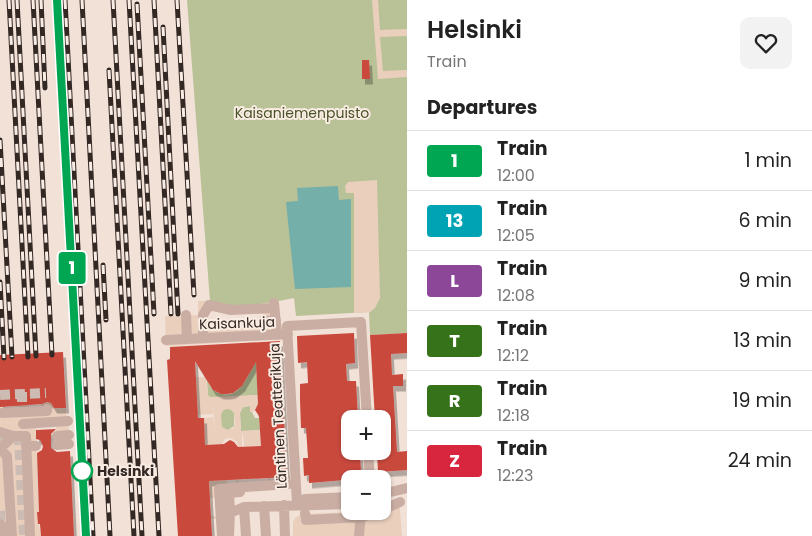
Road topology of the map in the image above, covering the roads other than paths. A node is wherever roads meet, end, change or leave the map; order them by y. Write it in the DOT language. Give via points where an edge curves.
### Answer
graph roads {
  1 [pos="186,315"];
  2 [pos="276,320"];
  3 [pos="263,321"];
  4 [pos="288,330"];
  5 [pos="185,333"];
  6 [pos="277,335"];
  7 [pos="202,338"];
  8 [pos="166,340"];
  9 [pos="46,409"];
  10 [pos="366,410"];
  11 [pos="23,411"];
  12 [pos="2,413"];
  13 [pos="68,421"];
  14 [pos="23,424"];
  15 [pos="0,432"];
  16 [pos="57,440"];
  17 [pos="69,440"];
  18 [pos="29,442"];
  19 [pos="6,443"];
  20 [pos="0,476"];
  21 [pos="292,486"];
  22 [pos="407,488"];
  23 [pos="391,492"];
  24 [pos="341,497"];
  25 [pos="400,502"];
  26 [pos="297,504"];
  27 [pos="341,504"];
  28 [pos="284,505"];
  29 [pos="264,506"];
  30 [pos="391,506"];
  31 [pos="244,507"];
  32 [pos="6,512"];
  33 [pos="305,513"];
  34 [pos="341,516"];
  35 [pos="361,520"];
  36 [pos="0,524"];
  37 [pos="224,529"];
  38 [pos="30,536"];
  39 [pos="246,536"];
  40 [pos="266,536"];
  41 [pos="285,536"];
  42 [pos="359,536"];
  1 -- 5 [label="street"];
  2 -- 3 [label="street"];
  2 -- 6 [label="street"];
  2 -- 7 [label="street" via="274,305 231,310 209,305 203,315"];
  4 -- 6 [label="street, Kaisankuja"];
  4 -- 10 [label="street, Kaisankuja" via="361,322"];
  4 -- 21 [label="street, Läntinen Teatterikuja"];
  5 -- 7 [label="street, Kaisankuja"];
  5 -- 8 [label="street, Kaisankuja"];
  6 -- 7 [label="street, Kaisankuja"];
  9 -- 11 [label="street"];
  11 -- 12 [label="street"];
  11 -- 14 [label="street"];
  13 -- 14 [label="street"];
  14 -- 18 [label="street"];
  15 -- 19 [label="street"];
  16 -- 17 [label="street"];
  18 -- 19 [label="street"];
  18 -- 38 [label="street" via="33,521"];
  19 -- 32 [label="street"];
  20 -- 32 [label="street"];
  21 -- 26 [label="street, Läntinen Teatterikuja"];
  21 -- 37 [label="street" via="229,493"];
  21 -- 37 [label="street" via="219,489"];
  22 -- 23 [label="street"];
  24 -- 26 [label="street" via="305,499"];
  25 -- 30 [label="street"];
  26 -- 27 [label="street"];
  26 -- 28 [label="street"];
  28 -- 29 [label="street"];
  28 -- 41 [label="street"];
  29 -- 31 [label="street"];
  29 -- 40 [label="street"];
  31 -- 37 [label="street"];
  31 -- 39 [label="street"];
  32 -- 36 [label="street"];
  33 -- 34 [label="street" via="306,520"];
  35 -- 42 [label="street"];
}
